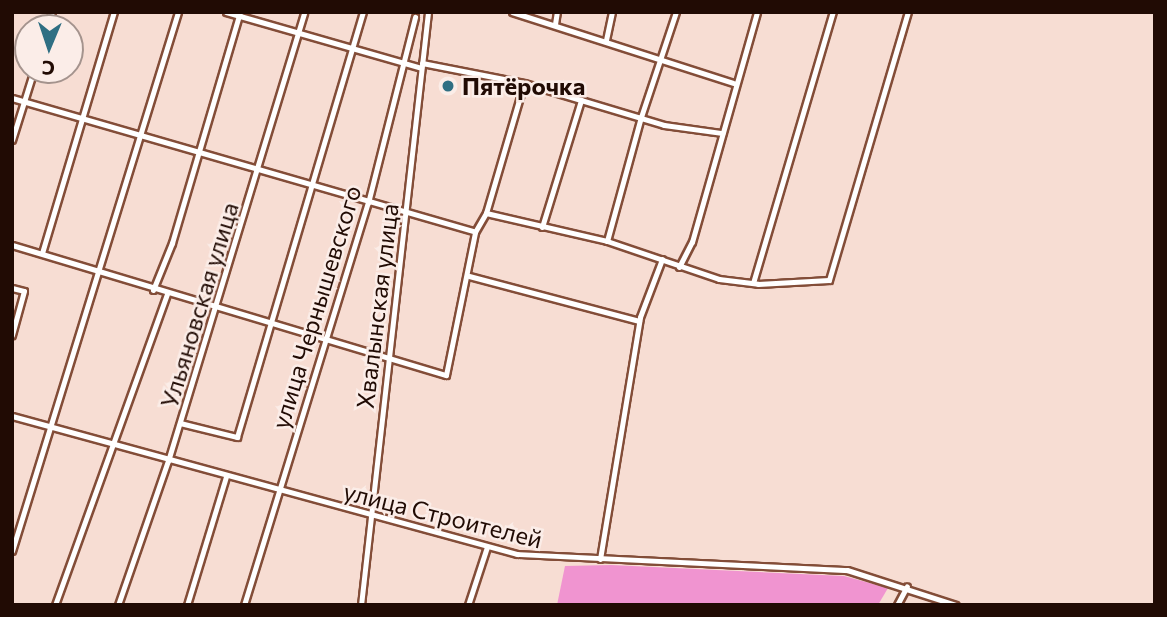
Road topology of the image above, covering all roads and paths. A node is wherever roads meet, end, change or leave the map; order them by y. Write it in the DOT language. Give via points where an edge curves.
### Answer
graph roads {
  1 [pos="114,12"];
  2 [pos="178,12"];
  3 [pos="226,12"];
  4 [pos="304,12"];
  5 [pos="363,12"];
  6 [pos="428,12"];
  7 [pos="512,12"];
  8 [pos="557,12"];
  9 [pos="612,12"];
  10 [pos="676,12"];
  11 [pos="757,12"];
  12 [pos="832,12"];
  13 [pos="908,12"];
  14 [pos="240,14"];
  15 [pos="415,17"];
  16 [pos="555,24"];
  17 [pos="298,33"];
  18 [pos="606,40"];
  19 [pos="351,50"];
  20 [pos="663,57"];
  21 [pos="405,64"];
  22 [pos="422,66"];
  23 [pos="524,83"];
  24 [pos="30,84"];
  25 [pos="736,84"];
  26 [pos="12,98"];
  27 [pos="581,100"];
  28 [pos="24,102"];
  29 [pos="641,117"];
  30 [pos="82,118"];
  31 [pos="722,133"];
  32 [pos="141,136"];
  33 [pos="12,140"];
  34 [pos="198,153"];
  35 [pos="259,171"];
  36 [pos="314,187"];
  37 [pos="368,203"];
  38 [pos="486,213"];
  39 [pos="406,216"];
  40 [pos="542,227"];
  41 [pos="475,232"];
  42 [pos="607,241"];
  43 [pos="12,245"];
  44 [pos="42,253"];
  45 [pos="662,259"];
  46 [pos="679,267"];
  47 [pos="100,273"];
  48 [pos="469,276"];
  49 [pos="753,283"];
  50 [pos="12,288"];
  51 [pos="153,290"];
  52 [pos="167,294"];
  53 [pos="216,307"];
  54 [pos="639,321"];
  55 [pos="274,326"];
  56 [pos="12,335"];
  57 [pos="323,342"];
  58 [pos="386,359"];
  59 [pos="12,416"];
  60 [pos="180,423"];
  61 [pos="51,428"];
  62 [pos="115,446"];
  63 [pos="169,461"];
  64 [pos="226,477"];
  65 [pos="277,491"];
  66 [pos="371,516"];
  67 [pos="487,547"];
  68 [pos="12,551"];
  69 [pos="600,559"];
  70 [pos="907,586"];
  71 [pos="55,605"];
  72 [pos="118,605"];
  73 [pos="187,605"];
  74 [pos="244,605"];
  75 [pos="361,605"];
  76 [pos="468,605"];
  77 [pos="897,605"];
  78 [pos="956,605"];
  1 -- 30 [label="street"];
  2 -- 32 [label="street"];
  3 -- 14 [label="street"];
  4 -- 17 [label="street, Ульяновская улица"];
  5 -- 19 [label="street"];
  6 -- 22 [label="street, Хвалынская улица"];
  7 -- 16 [label="street"];
  8 -- 16 [label="street"];
  9 -- 18 [label="street"];
  10 -- 20 [label="street"];
  11 -- 25 [label="street"];
  12 -- 49 [label="street"];
  13 -- 49 [label="street" via="829,280"];
  14 -- 17 [label="street"];
  14 -- 34 [label="street"];
  15 -- 21 [label="street, улица Чернышевского"];
  16 -- 18 [label="street"];
  17 -- 19 [label="street"];
  17 -- 35 [label="street, Ульяновская улица"];
  18 -- 20 [label="street"];
  19 -- 21 [label="street"];
  19 -- 36 [label="street"];
  20 -- 25 [label="street" via="675,67"];
  20 -- 29 [label="street"];
  21 -- 22 [label="street"];
  21 -- 37 [label="street, улица Чернышевского"];
  22 -- 23 [label="street"];
  22 -- 39 [label="street, Хвалынская улица"];
  23 -- 27 [label="street"];
  23 -- 38 [label="street"];
  24 -- 28 [label="street"];
  25 -- 31 [label="street"];
  26 -- 28 [label="street"];
  27 -- 29 [label="street"];
  27 -- 40 [label="street"];
  28 -- 30 [label="street"];
  28 -- 33 [label="street"];
  29 -- 31 [label="street"];
  29 -- 42 [label="street"];
  30 -- 32 [label="street"];
  30 -- 44 [label="street"];
  31 -- 46 [label="street" via="692,242"];
  32 -- 34 [label="street"];
  32 -- 47 [label="street"];
  34 -- 35 [label="street"];
  34 -- 51 [label="street"];
  35 -- 36 [label="street"];
  35 -- 53 [label="street, Ульяновская улица"];
  36 -- 37 [label="street"];
  36 -- 55 [label="street"];
  37 -- 39 [label="street"];
  37 -- 57 [label="street, улица Чернышевского"];
  38 -- 40 [label="street"];
  38 -- 41 [label="street"];
  39 -- 41 [label="street"];
  39 -- 58 [label="street, Хвалынская улица"];
  40 -- 42 [label="street"];
  41 -- 48 [label="street"];
  42 -- 45 [label="street"];
  43 -- 44 [label="street"];
  44 -- 47 [label="street"];
  45 -- 46 [label="street"];
  45 -- 54 [label="street"];
  46 -- 49 [label="street"];
  47 -- 51 [label="street"];
  47 -- 61 [label="street"];
  48 -- 54 [label="street"];
  48 -- 58 [label="street" via="446,375"];
  50 -- 56 [label="street" via="24,291"];
  51 -- 52 [label="street"];
  52 -- 53 [label="street"];
  52 -- 62 [label="street" via="134,376"];
  53 -- 55 [label="street"];
  53 -- 60 [label="street, Ульяновская улица"];
  54 -- 69 [label="street"];
  55 -- 57 [label="street"];
  55 -- 60 [label="street" via="237,437"];
  57 -- 58 [label="street"];
  57 -- 65 [label="street, улица Чернышевского"];
  58 -- 66 [label="street, Хвалынская улица"];
  59 -- 61 [label="street, улица Строителей"];
  60 -- 63 [label="street, Ульяновская улица"];
  61 -- 62 [label="street, улица Строителей"];
  61 -- 68 [label="street"];
  62 -- 63 [label="street, улица Строителей"];
  62 -- 71 [label="street"];
  63 -- 64 [label="street, улица Строителей"];
  63 -- 72 [label="street, Ульяновская улица"];
  64 -- 65 [label="street, улица Строителей"];
  64 -- 73 [label="street"];
  65 -- 66 [label="street, улица Строителей"];
  65 -- 74 [label="street, улица Чернышевского"];
  66 -- 67 [label="street, улица Строителей"];
  66 -- 75 [label="street, Хвалынская улица"];
  67 -- 69 [label="street, улица Строителей" via="544,559"];
  67 -- 76 [label="street"];
  69 -- 70 [label="street, улица Строителей" via="847,570"];
  70 -- 77 [label="street"];
  70 -- 78 [label="street, улица Строителей"];
}
